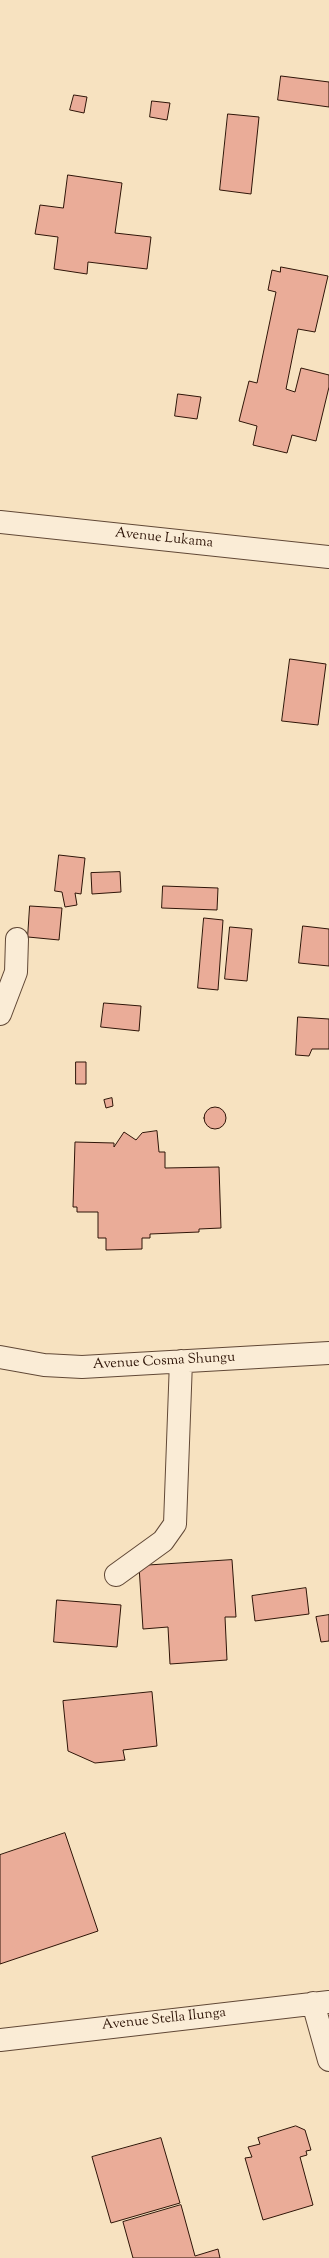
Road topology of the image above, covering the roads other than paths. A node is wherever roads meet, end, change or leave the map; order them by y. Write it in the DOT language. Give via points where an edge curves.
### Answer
graph roads {
  1 [pos="0,522"];
  2 [pos="329,556"];
  3 [pos="17,939"];
  4 [pos="0,1014"];
  5 [pos="329,1353"];
  6 [pos="0,1358"];
  7 [pos="181,1361"];
  8 [pos="116,1575"];
  9 [pos="321,2002"];
  10 [pos="0,2040"];
  11 [pos="329,2060"];
  1 -- 2 [label="street, Avenue Lukama"];
  3 -- 4 [label="street" via="16,972"];
  5 -- 7 [label="street, Avenue Cosma Shungu"];
  6 -- 7 [label="street, Avenue Cosma Shungu" via="44,1365 82,1367"];
  7 -- 8 [label="street" via="176,1524 163,1541"];
  9 -- 10 [label="street, Avenue Stella Ilunga"];
  9 -- 11 [label="street"];
}
